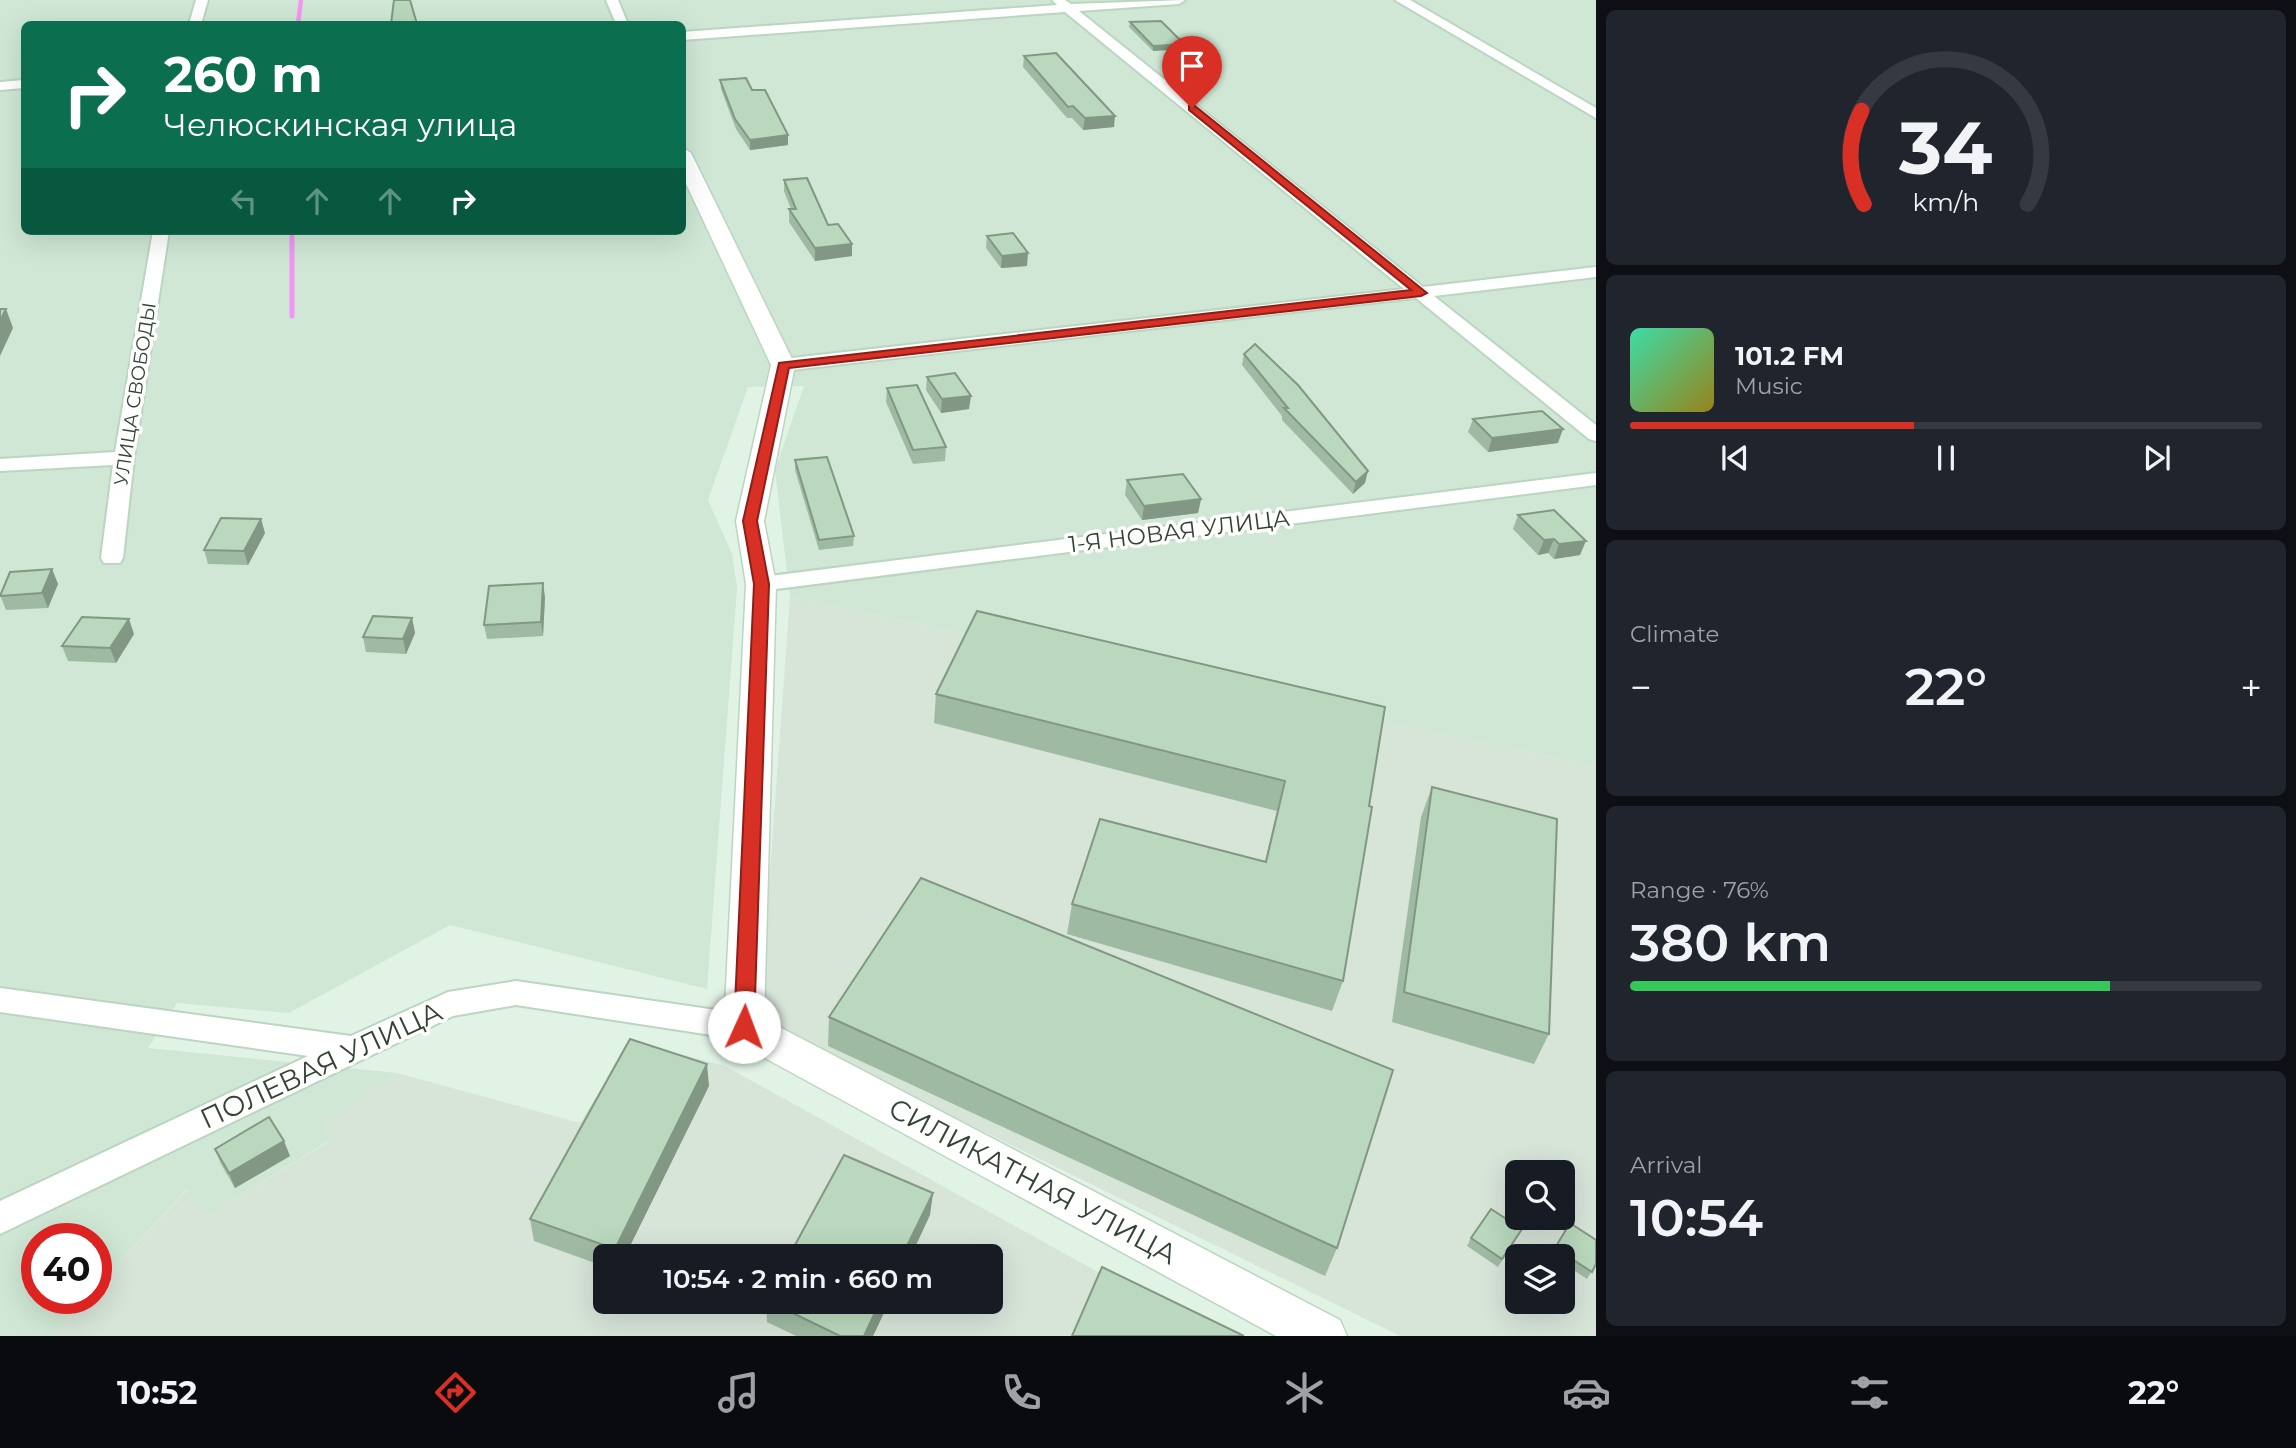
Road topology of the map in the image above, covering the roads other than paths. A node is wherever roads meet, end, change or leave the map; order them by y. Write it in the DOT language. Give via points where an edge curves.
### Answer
graph roads {
  1 [pos="202,0"];
  2 [pos="612,0"];
  3 [pos="1180,0"];
  4 [pos="1401,0"];
  5 [pos="1063,4"];
  6 [pos="196,21"];
  7 [pos="621,21"];
  8 [pos="686,36"];
  9 [pos="21,84"];
  10 [pos="0,86"];
  11 [pos="1596,114"];
  12 [pos="686,161"];
  13 [pos="160,235"];
  14 [pos="1596,272"];
  15 [pos="1421,293"];
  16 [pos="783,365"];
  17 [pos="1596,435"];
  18 [pos="124,458"];
  19 [pos="0,465"];
  20 [pos="1596,479"];
  21 [pos="112,558"];
  22 [pos="761,584"];
  23 [pos="0,1000"];
  24 [pos="744,1027"];
  25 [pos="351,1049"];
  26 [pos="0,1218"];
  27 [pos="1323,1336"];
  1 -- 6 [label="street"];
  2 -- 7 [label="street"];
  3 -- 5 [label="street"];
  4 -- 11 [label="street"];
  5 -- 8 [label="street"];
  5 -- 15 [label="street"];
  9 -- 10 [label="street"];
  12 -- 16 [label="street"];
  13 -- 18 [label="street, УЛИЦА СВОБОДЫ"];
  14 -- 15 [label="street"];
  15 -- 16 [label="street"];
  15 -- 17 [label="street"];
  16 -- 22 [label="street" via="750,521"];
  18 -- 19 [label="street"];
  18 -- 21 [label="street, УЛИЦА СВОБОДЫ"];
  20 -- 22 [label="street, 1-Я НОВАЯ УЛИЦА"];
  22 -- 24 [label="street"];
  23 -- 25 [label="street"];
  24 -- 25 [label="street, ПОЛЕВАЯ УЛИЦА" via="516,993 448,1004"];
  24 -- 27 [label="street, СИЛИКАТНАЯ УЛИЦА"];
  25 -- 26 [label="street, ПОЛЕВАЯ УЛИЦА"];
}
